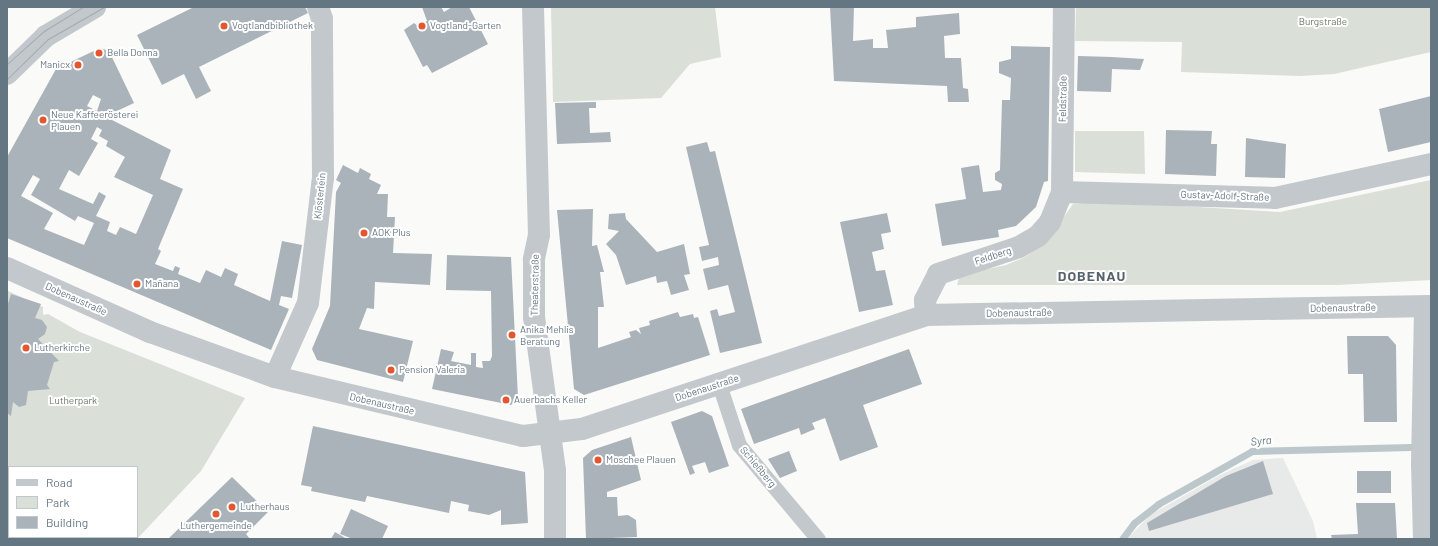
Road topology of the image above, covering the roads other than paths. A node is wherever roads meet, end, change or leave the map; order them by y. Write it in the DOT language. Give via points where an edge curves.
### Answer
graph roads {
  1 [pos="94,7"];
  2 [pos="318,7"];
  3 [pos="533,7"];
  4 [pos="1064,7"];
  5 [pos="7,74"];
  6 [pos="1431,164"];
  7 [pos="1062,192"];
  8 [pos="7,268"];
  9 [pos="1428,306"];
  10 [pos="926,315"];
  11 [pos="275,377"];
  12 [pos="719,384"];
  13 [pos="550,435"];
  14 [pos="556,539"];
  15 [pos="818,539"];
  16 [pos="1424,539"];
  1 -- 5 [label="street" via="46,36"];
  2 -- 11 [label="street, Klösterlein" via="322,19 322,186 308,303"];
  3 -- 13 [label="street, Theaterstraße" via="539,236 534,259 534,317"];
  4 -- 7 [label="street, Feldstraße"];
  6 -- 7 [label="street, Gustav-Adolf-Straße" via="1275,198"];
  7 -- 10 [label="street, Feldberg" via="1050,222 1038,236 1019,247 938,274 925,300"];
  8 -- 11 [label="street, Dobenaustraße" via="150,332"];
  9 -- 10 [label="street, Dobenaustraße"];
  9 -- 16 [label="street" via="1422,465"];
  10 -- 12 [label="street, Dobenaustraße"];
  11 -- 13 [label="street, Dobenaustraße" via="523,436"];
  12 -- 13 [label="street, Dobenaustraße" via="582,429"];
  12 -- 15 [label="lane, Schießberg" via="739,445"];
  13 -- 14 [label="street, Theaterstraße" via="555,471"];
}
